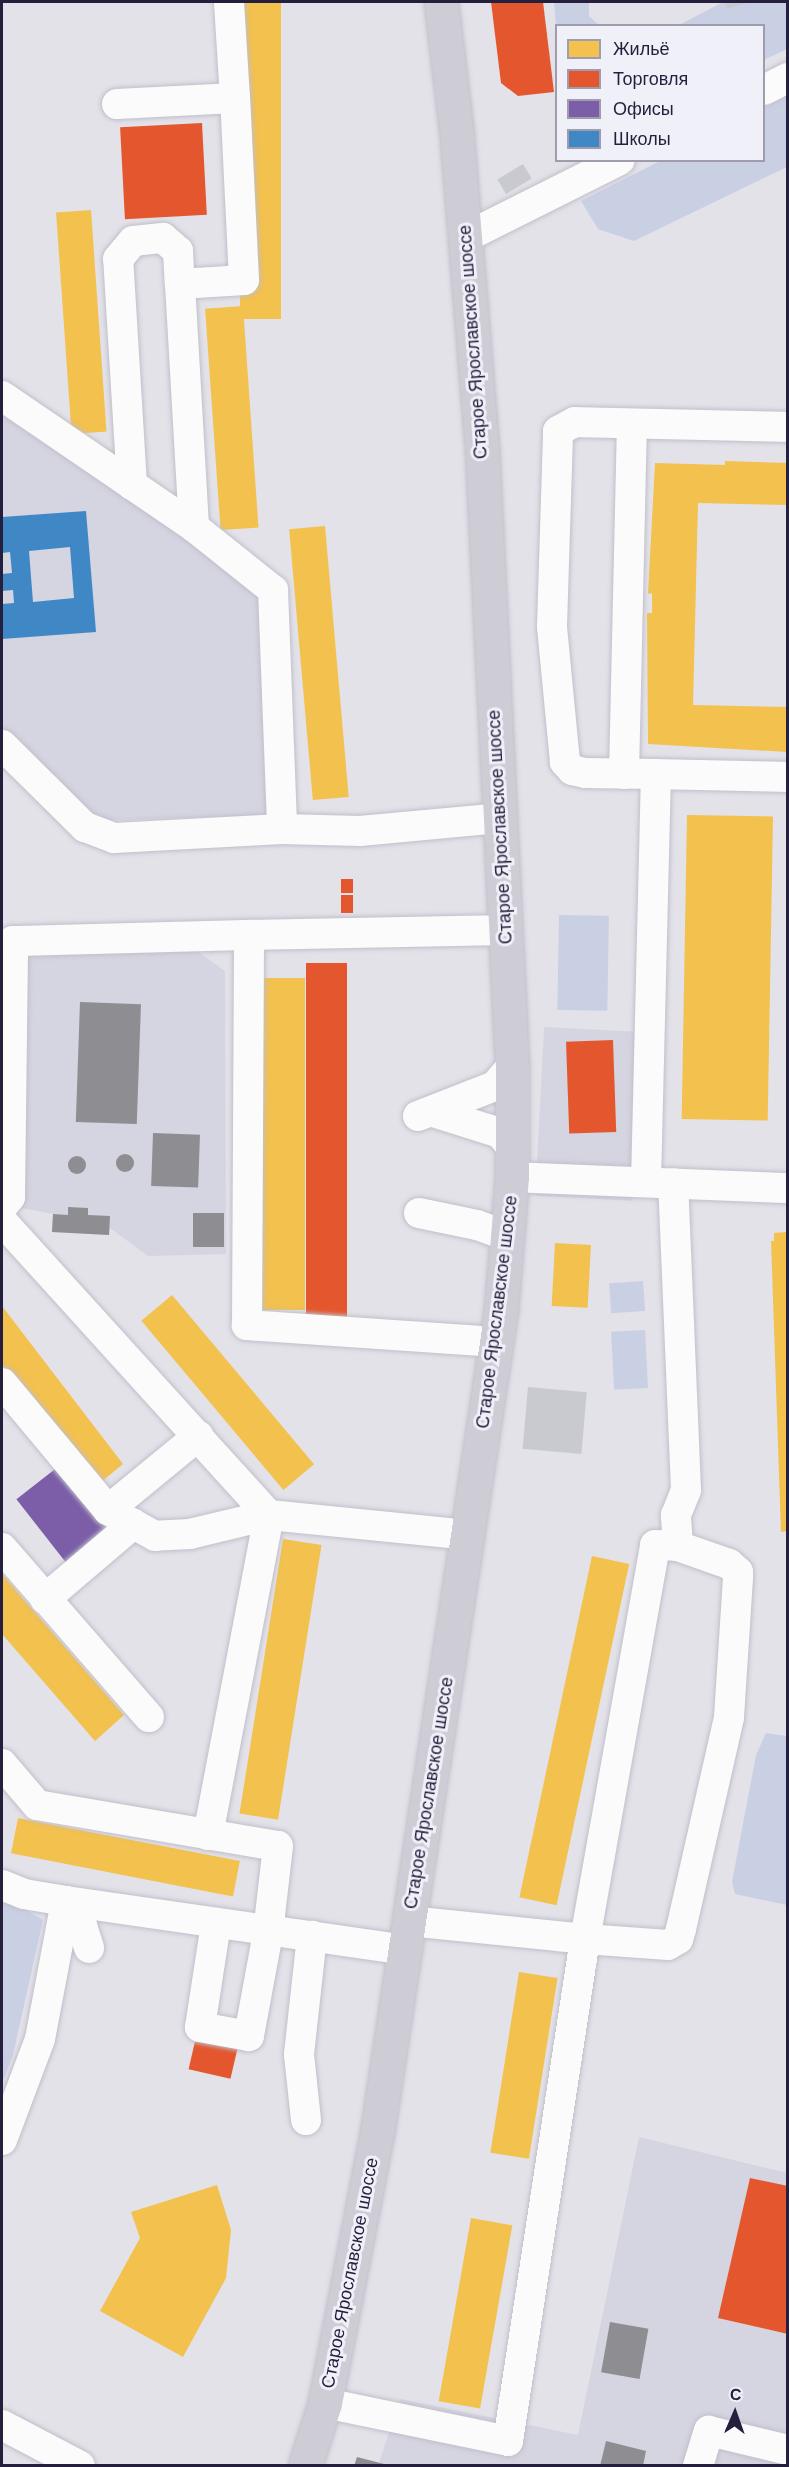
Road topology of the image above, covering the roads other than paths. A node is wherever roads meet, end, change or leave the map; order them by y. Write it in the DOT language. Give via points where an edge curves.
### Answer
graph roads {
  1 [pos="229,2"];
  2 [pos="441,2"];
  3 [pos="788,78"];
  4 [pos="765,90"];
  5 [pos="235,98"];
  6 [pos="117,104"];
  7 [pos="616,162"];
  8 [pos="466,237"];
  9 [pos="180,285"];
  10 [pos="2,396"];
  11 [pos="632,424"];
  12 [pos="788,427"];
  13 [pos="132,485"];
  14 [pos="194,527"];
  15 [pos="2,745"];
  16 [pos="624,774"];
  17 [pos="656,774"];
  18 [pos="788,777"];
  19 [pos="499,818"];
  20 [pos="282,829"];
  21 [pos="505,930"];
  22 [pos="249,934"];
  23 [pos="7,935"];
  24 [pos="512,1066"];
  25 [pos="513,1163"];
  26 [pos="659,1183"];
  27 [pos="788,1188"];
  28 [pos="2,1207"];
  29 [pos="419,1213"];
  30 [pos="2,1221"];
  31 [pos="507,1236"];
  32 [pos="496,1342"];
  33 [pos="2,1383"];
  34 [pos="198,1437"];
  35 [pos="269,1515"];
  36 [pos="121,1517"];
  37 [pos="468,1535"];
  38 [pos="678,1546"];
  39 [pos="2,1548"];
  40 [pos="45,1599"];
  41 [pos="149,1717"];
  42 [pos="2,1764"];
  43 [pos="208,1835"];
  44 [pos="2,1885"];
  45 [pos="66,1901"];
  46 [pos="216,1924"];
  47 [pos="268,1933"];
  48 [pos="407,1935"];
  49 [pos="312,1936"];
  50 [pos="585,1939"];
  51 [pos="88,1948"];
  52 [pos="306,2120"];
  53 [pos="2,2140"];
  54 [pos="325,2403"];
  55 [pos="2,2425"];
  56 [pos="788,2450"];
  57 [pos="80,2466"];
  58 [pos="305,2466"];
  59 [pos="698,2466"];
  1 -- 5 [label="street"];
  2 -- 8 [label="main road, Старое Ярославское шоссе"];
  3 -- 4 [label="street"];
  5 -- 6 [label="street"];
  5 -- 9 [label="street" via="244,280"];
  7 -- 8 [label="street"];
  8 -- 19 [label="main road, Старое Ярославское шоссе" via="482,449"];
  9 -- 13 [label="street" via="178,251 162,238 133,241 118,259"];
  9 -- 14 [label="street"];
  10 -- 13 [label="street"];
  11 -- 12 [label="street"];
  11 -- 16 [label="street"];
  11 -- 16 [label="street" via="575,422 558,430 553,568 552,626 565,762 572,770"];
  13 -- 14 [label="street"];
  14 -- 20 [label="street" via="273,590"];
  15 -- 20 [label="street" via="85,827 114,838"];
  16 -- 17 [label="street"];
  17 -- 18 [label="street"];
  17 -- 26 [label="street"];
  19 -- 20 [label="street" via="360,831"];
  19 -- 21 [label="main road, Старое Ярославское шоссе"];
  21 -- 22 [label="street"];
  21 -- 24 [label="main road, Старое Ярославское шоссе"];
  22 -- 23 [label="street"];
  22 -- 32 [label="street" via="247,1325"];
  23 -- 28 [label="street" via="10,1197"];
  24 -- 25 [label="main road, Старое Ярославское шоссе"];
  24 -- 25 [label="street" via="495,1086 426,1114 500,1133"];
  25 -- 26 [label="street"];
  25 -- 31 [label="main road, Старое Ярославское шоссе"];
  26 -- 27 [label="street"];
  26 -- 38 [label="street" via="686,1490 676,1515"];
  29 -- 31 [label="street" via="477,1225"];
  30 -- 34 [label="street"];
  31 -- 32 [label="main road, Старое Ярославское шоссе"];
  32 -- 37 [label="main road, Старое Ярославское шоссе"];
  33 -- 36 [label="street"];
  34 -- 35 [label="street"];
  34 -- 36 [label="street"];
  35 -- 36 [label="street" via="190,1534 155,1536"];
  35 -- 37 [label="street"];
  35 -- 43 [label="street"];
  36 -- 40 [label="street"];
  37 -- 48 [label="main road, Старое Ярославское шоссе"];
  38 -- 50 [label="street" via="654,1545"];
  38 -- 50 [label="street" via="729,1564 738,1572 729,1717 681,1929 678,1939 668,1945"];
  39 -- 40 [label="street"];
  40 -- 41 [label="street"];
  42 -- 43 [label="street" via="37,1805"];
  43 -- 47 [label="street" via="278,1846"];
  44 -- 45 [label="street" via="24,1894"];
  45 -- 46 [label="street"];
  45 -- 51 [label="street" via="82,1926"];
  45 -- 53 [label="street" via="39,2039"];
  46 -- 47 [label="street"];
  46 -- 47 [label="street" via="200,2027 249,2036"];
  47 -- 49 [label="street"];
  48 -- 49 [label="street"];
  48 -- 50 [label="street"];
  48 -- 54 [label="main road, Старое Ярославское шоссе" via="378,2127"];
  49 -- 52 [label="street" via="299,2054"];
  50 -- 54 [label="street" via="508,2441"];
  54 -- 58 [label="main road, Старое Ярославское шоссе"];
  55 -- 57 [label="street"];
  56 -- 59 [label="street" via="709,2431"];
}
